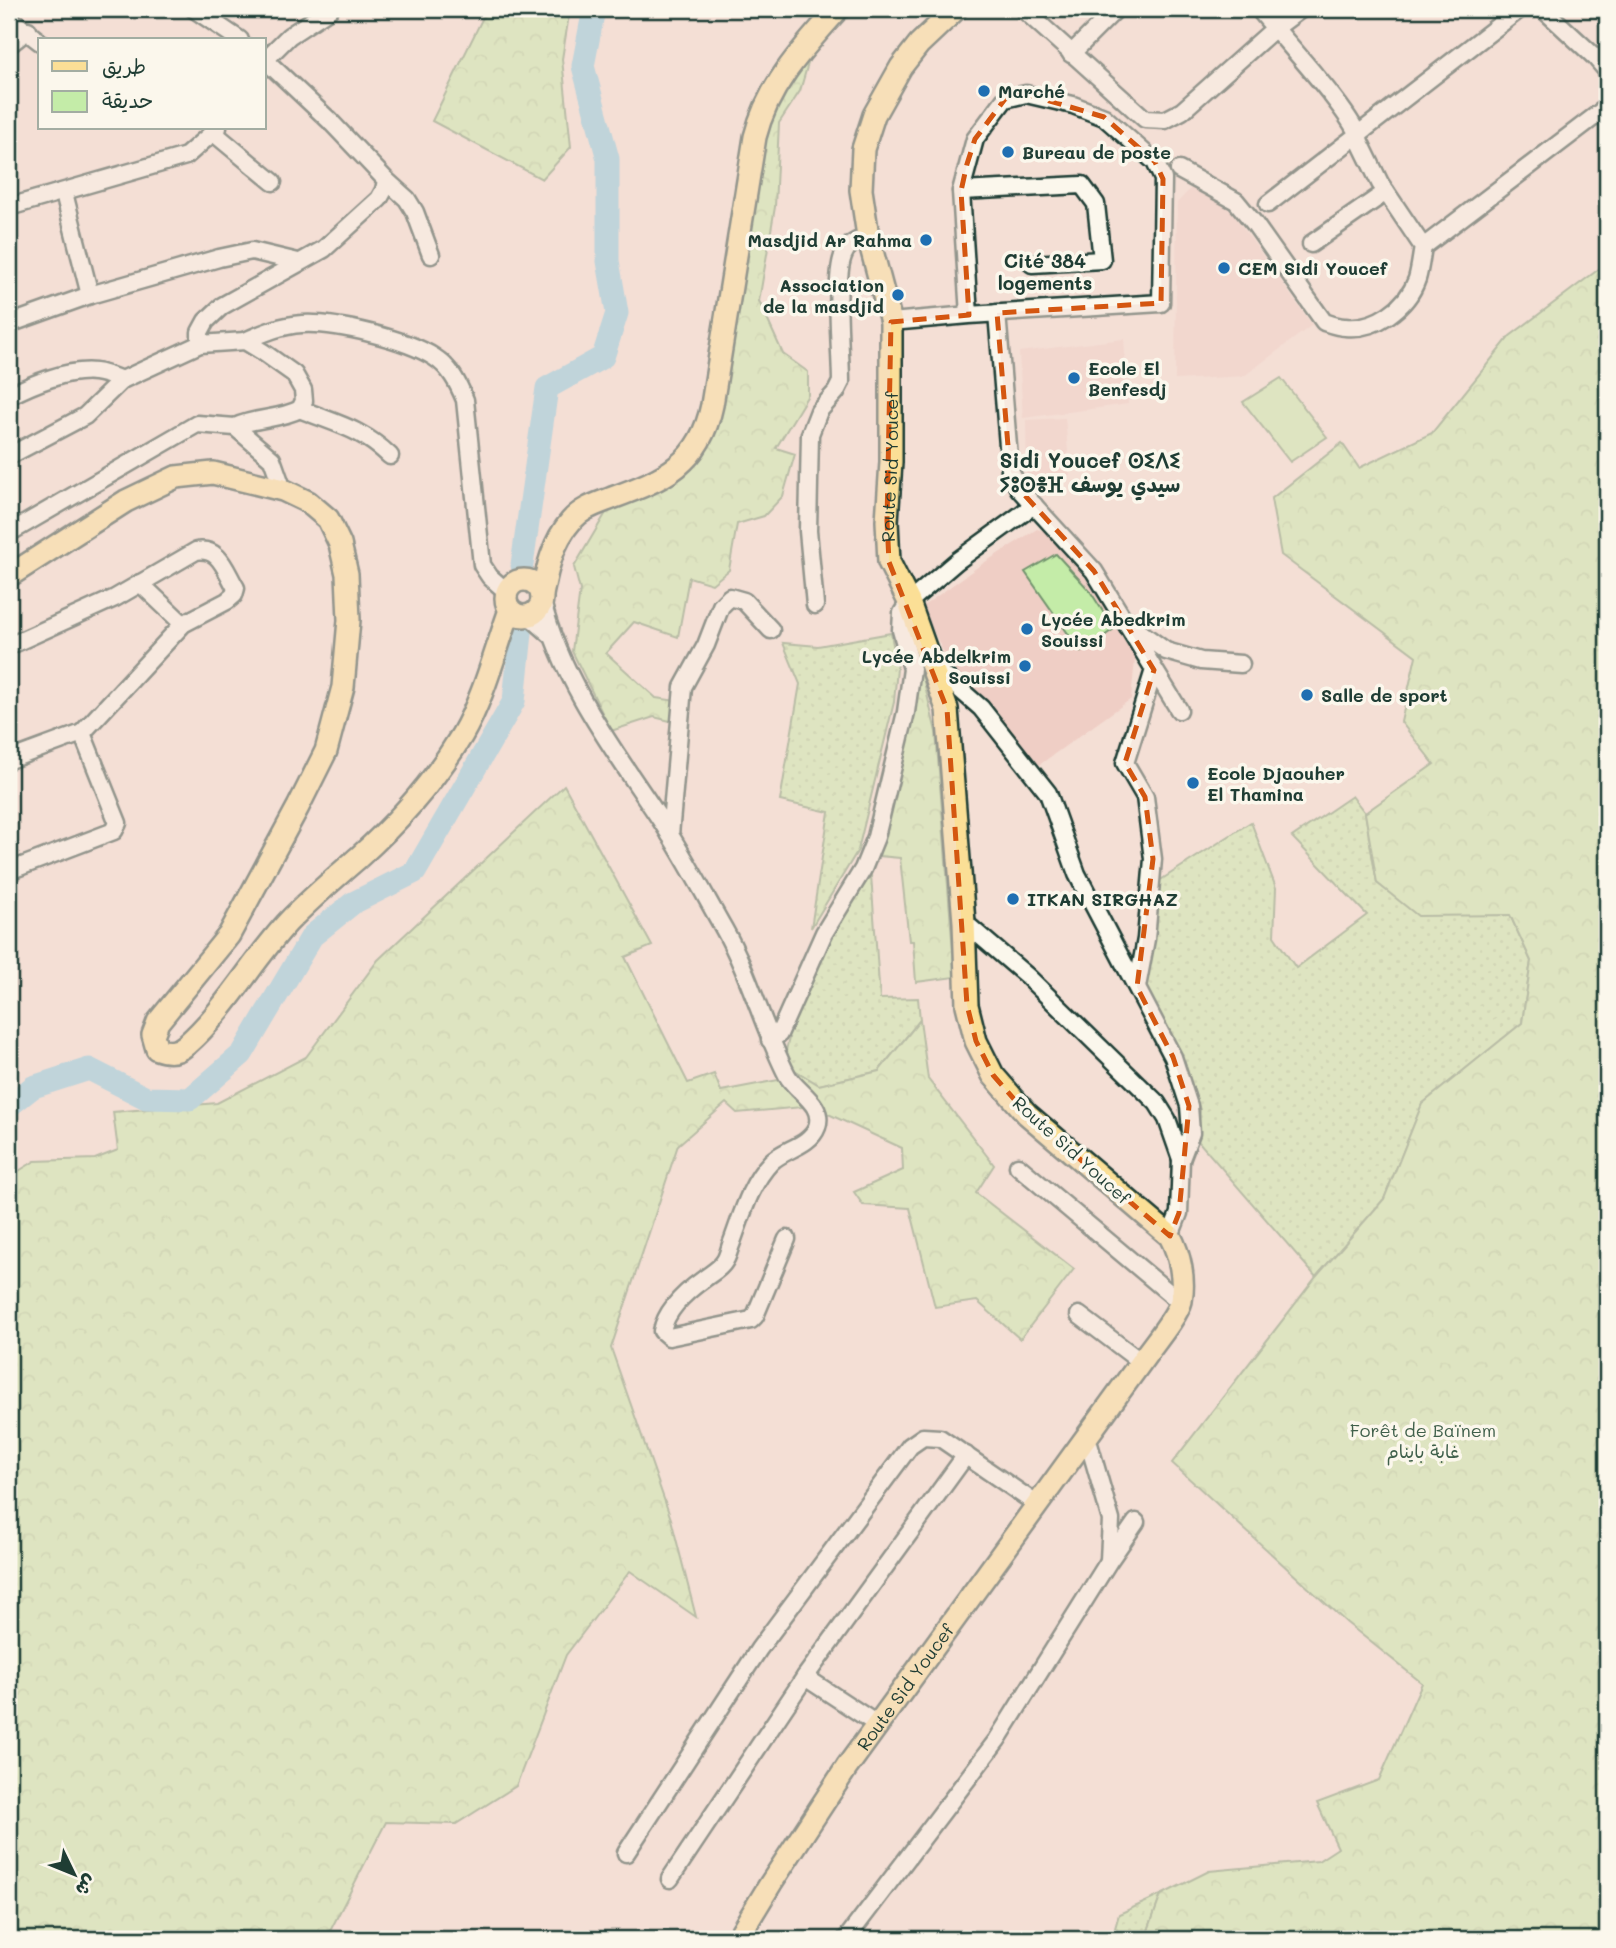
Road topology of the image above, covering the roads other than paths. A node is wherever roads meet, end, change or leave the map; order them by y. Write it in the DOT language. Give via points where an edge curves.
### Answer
graph roads {
  1 [pos="194,9"];
  2 [pos="330,9"];
  3 [pos="838,9"];
  4 [pos="956,9"];
  5 [pos="1023,9"];
  6 [pos="1116,9"];
  7 [pos="1259,9"];
  8 [pos="1301,9"];
  9 [pos="1520,9"];
  10 [pos="1543,9"];
  11 [pos="9,18"];
  12 [pos="1274,29"];
  13 [pos="28,30"];
  14 [pos="237,38"];
  15 [pos="38,40"];
  16 [pos="9,45"];
  17 [pos="1602,52"];
  18 [pos="1072,54"];
  19 [pos="266,59"];
  20 [pos="266,61"];
  21 [pos="1607,71"];
  22 [pos="1607,107"];
  23 [pos="216,130"];
  24 [pos="1359,134"];
  25 [pos="1179,170"];
  26 [pos="386,180"];
  27 [pos="273,181"];
  28 [pos="961,191"];
  29 [pos="1386,192"];
  30 [pos="64,193"];
  31 [pos="1268,204"];
  32 [pos="9,207"];
  33 [pos="868,236"];
  34 [pos="1311,244"];
  35 [pos="1423,247"];
  36 [pos="431,255"];
  37 [pos="298,262"];
  38 [pos="1032,264"];
  39 [pos="90,295"];
  40 [pos="997,313"];
  41 [pos="969,315"];
  42 [pos="891,322"];
  43 [pos="9,324"];
  44 [pos="245,341"];
  45 [pos="200,344"];
  46 [pos="122,380"];
  47 [pos="9,396"];
  48 [pos="300,409"];
  49 [pos="235,427"];
  50 [pos="9,456"];
  51 [pos="390,456"];
  52 [pos="283,490"];
  53 [pos="1034,505"];
  54 [pos="9,533"];
  55 [pos="559,538"];
  56 [pos="9,576"];
  57 [pos="140,583"];
  58 [pos="542,598"];
  59 [pos="515,599"];
  60 [pos="909,602"];
  61 [pos="816,605"];
  62 [pos="1124,620"];
  63 [pos="183,624"];
  64 [pos="771,630"];
  65 [pos="550,634"];
  66 [pos="9,646"];
  67 [pos="1241,664"];
  68 [pos="933,666"];
  69 [pos="1154,670"];
  70 [pos="1179,710"];
  71 [pos="82,733"];
  72 [pos="9,760"];
  73 [pos="670,836"];
  74 [pos="9,871"];
  75 [pos="964,922"];
  76 [pos="1137,987"];
  77 [pos="770,1040"];
  78 [pos="1181,1159"];
  79 [pos="1018,1166"];
  80 [pos="1170,1236"];
  81 [pos="787,1239"];
  82 [pos="1181,1302"];
  83 [pos="1079,1315"];
  84 [pos="1141,1362"];
  85 [pos="1087,1437"];
  86 [pos="965,1455"];
  87 [pos="1038,1505"];
  88 [pos="1136,1522"];
  89 [pos="1109,1561"];
  90 [pos="805,1676"];
  91 [pos="878,1726"];
  92 [pos="626,1853"];
  93 [pos="670,1879"];
  94 [pos="737,1939"];
  95 [pos="846,1939"];
  1 -- 14 [label="street"];
  2 -- 19 [label="street" via="289,36"];
  3 -- 55 [label="main road" via="775,85 761,113 709,422 700,440 673,471 653,483 580,511"];
  4 -- 33 [label="main road, Route Sid Youcef" via="901,67 874,116 863,149 861,190"];
  5 -- 18 [label="street"];
  6 -- 18 [label="street"];
  7 -- 12 [label="street"];
  8 -- 12 [label="street"];
  9 -- 24 [label="street"];
  10 -- 17 [label="street"];
  11 -- 13 [label="street"];
  12 -- 18 [label="street" via="1182,111 1165,120 1144,119"];
  12 -- 24 [label="street"];
  13 -- 15 [label="street"];
  13 -- 16 [label="street"];
  17 -- 21 [label="street"];
  20 -- 26 [label="street"];
  22 -- 35 [label="street"];
  23 -- 27 [label="street"];
  23 -- 30 [label="street" via="186,156"];
  24 -- 29 [label="street"];
  24 -- 31 [label="street"];
  25 -- 35 [label="street" via="1236,201 1324,322 1363,327 1388,316 1406,300"];
  26 -- 36 [label="street" via="415,212"];
  26 -- 37 [label="street" via="379,199 324,249"];
  28 -- 38 [label="street" via="1082,185 1096,204 1102,260"];
  28 -- 40 [label="street" via="975,139 1005,99 1026,94 1104,117 1155,162 1163,179 1161,303"];
  28 -- 41 [label="street"];
  29 -- 34 [label="street"];
  29 -- 35 [label="street"];
  30 -- 32 [label="street"];
  30 -- 39 [label="street"];
  33 -- 42 [label="main road, Route Sid Youcef"];
  33 -- 61 [label="street" via="850,244 843,255 839,274 841,382 819,411 810,434 808,531"];
  37 -- 39 [label="street" via="252,251"];
  37 -- 45 [label="street" via="222,306 206,321"];
  39 -- 43 [label="street"];
  40 -- 41 [label="street"];
  40 -- 53 [label="street" via="1010,470"];
  41 -- 42 [label="street"];
  42 -- 60 [label="main road, Route Sid Youcef" via="887,521 890,562"];
  44 -- 45 [label="street"];
  44 -- 48 [label="street" via="294,374 303,390"];
  44 -- 59 [label="street" via="269,330 301,324 351,328 408,345 449,369 465,400 482,565"];
  45 -- 46 [label="street"];
  46 -- 47 [label="street" via="94,372 65,376"];
  46 -- 50 [label="street" via="85,416"];
  48 -- 49 [label="street"];
  48 -- 51 [label="street" via="341,423 374,441"];
  49 -- 52 [label="street" via="272,459"];
  49 -- 54 [label="street" via="197,424"];
  52 -- 56 [label="main road" via="213,473 176,477 126,501"];
  52 -- 59 [label="main road" via="328,519 340,544 349,620 343,687 326,751 298,807 229,935 158,1022 153,1035 157,1049 173,1052 184,1048 290,920 362,855 432,779 476,705"];
  53 -- 60 [label="street"];
  53 -- 62 [label="street" via="1094,571"];
  55 -- 58 [label="main road"];
  55 -- 59 [label="main road"];
  57 -- 63 [label="street"];
  57 -- 63 [label="street" via="196,551 207,549 216,554 236,588 234,595"];
  57 -- 66 [label="street"];
  58 -- 59 [label="main road" via="533,614"];
  58 -- 59 [label="main road" via="532,581"];
  58 -- 65 [label="street"];
  59 -- 65 [label="street"];
  60 -- 68 [label="main road, Route Sid Youcef"];
  60 -- 77 [label="street" via="902,613 901,630 912,669 876,837 863,869 824,933 783,1027"];
  62 -- 67 [label="street" via="1166,651 1200,661"];
  62 -- 69 [label="street"];
  63 -- 71 [label="street"];
  64 -- 73 [label="street" via="744,601 730,597 720,606 683,687"];
  65 -- 73 [label="street" via="603,734"];
  68 -- 75 [label="main road, Route Sid Youcef" via="947,709"];
  68 -- 76 [label="street" via="981,708 1048,793 1077,874"];
  69 -- 70 [label="street"];
  69 -- 76 [label="street" via="1125,763 1144,797 1153,859"];
  71 -- 72 [label="street"];
  71 -- 74 [label="street" via="117,828"];
  73 -- 77 [label="street" via="726,932"];
  75 -- 78 [label="street" via="1027,976 1157,1103"];
  75 -- 80 [label="main road, Route Sid Youcef" via="967,1005 976,1041 993,1075 1027,1114"];
  76 -- 78 [label="street" via="1173,1057 1189,1106 1191,1133"];
  77 -- 81 [label="street" via="789,1079 815,1105 817,1128 807,1140 771,1161 750,1192 724,1264 690,1289 664,1320 662,1331 669,1337 751,1320"];
  78 -- 80 [label="street" via="1179,1213"];
  79 -- 82 [label="street"];
  80 -- 82 [label="main road" via="1182,1273"];
  82 -- 84 [label="main road, Route Sid Youcef"];
  83 -- 84 [label="street"];
  84 -- 85 [label="main road, Route Sid Youcef"];
  85 -- 87 [label="main road, Route Sid Youcef"];
  85 -- 89 [label="street" via="1111,1520"];
  86 -- 87 [label="street"];
  86 -- 90 [label="street"];
  86 -- 92 [label="street" via="940,1438 923,1437 909,1446 759,1649"];
  87 -- 91 [label="main road, Route Sid Youcef"];
  88 -- 89 [label="street"];
  89 -- 95 [label="street" via="997,1740"];
  90 -- 91 [label="street"];
  90 -- 93 [label="street"];
  91 -- 94 [label="main road, Route Sid Youcef"];
}
